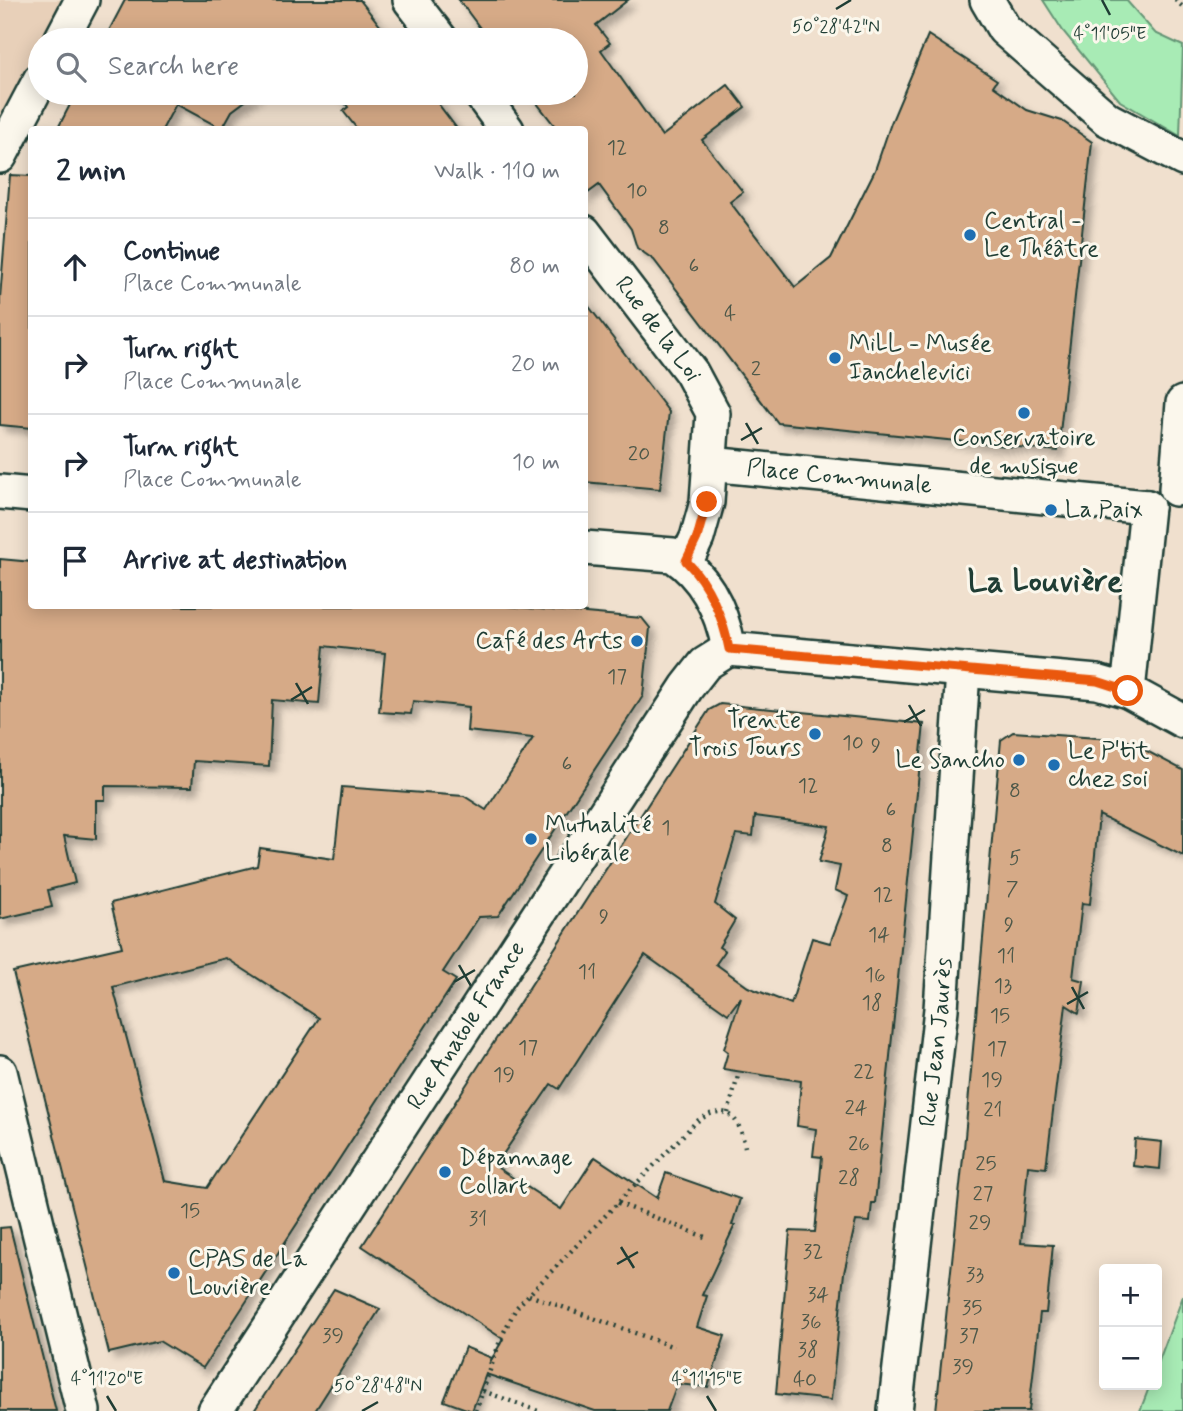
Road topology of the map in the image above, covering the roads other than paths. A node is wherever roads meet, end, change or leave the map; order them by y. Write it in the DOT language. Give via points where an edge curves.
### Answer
graph roads {
  1 [pos="82,0"];
  2 [pos="410,0"];
  3 [pos="968,0"];
  4 [pos="992,10"];
  5 [pos="67,28"];
  6 [pos="431,28"];
  7 [pos="28,103"];
  8 [pos="489,105"];
  9 [pos="505,126"];
  10 [pos="0,156"];
  11 [pos="1183,159"];
  12 [pos="588,237"];
  13 [pos="1183,402"];
  14 [pos="711,450"];
  15 [pos="1180,487"];
  16 [pos="0,492"];
  17 [pos="28,495"];
  18 [pos="1147,507"];
  19 [pos="588,548"];
  20 [pos="686,561"];
  21 [pos="729,649"];
  22 [pos="963,671"];
  23 [pos="1128,691"];
  24 [pos="1183,721"];
  25 [pos="0,1072"];
  26 [pos="83,1411"];
  27 [pos="215,1411"];
  28 [pos="895,1411"];
  1 -- 5 [label="street"];
  2 -- 6 [label="street"];
  3 -- 4 [label="street"];
  4 -- 11 [label="street" via="1004,29 1107,119"];
  7 -- 10 [label="street"];
  8 -- 9 [label="street"];
  12 -- 14 [label="street, Rue de la Loi" via="702,390 713,414"];
  13 -- 15 [label="street"];
  14 -- 18 [label="street, Place Communale"];
  14 -- 20 [label="street, Place Communale" via="704,515"];
  15 -- 18 [label="street"];
  16 -- 17 [label="street"];
  18 -- 23 [label="street"];
  19 -- 20 [label="street" via="673,555"];
  20 -- 21 [label="street" via="724,621"];
  21 -- 22 [label="street"];
  21 -- 27 [label="street, Rue Anatole France" via="705,664 687,687"];
  22 -- 23 [label="street" via="1097,681"];
  22 -- 28 [label="street, Rue Jean Jaurès" via="940,1010"];
  23 -- 24 [label="street"];
  25 -- 26 [label="street"];
}
